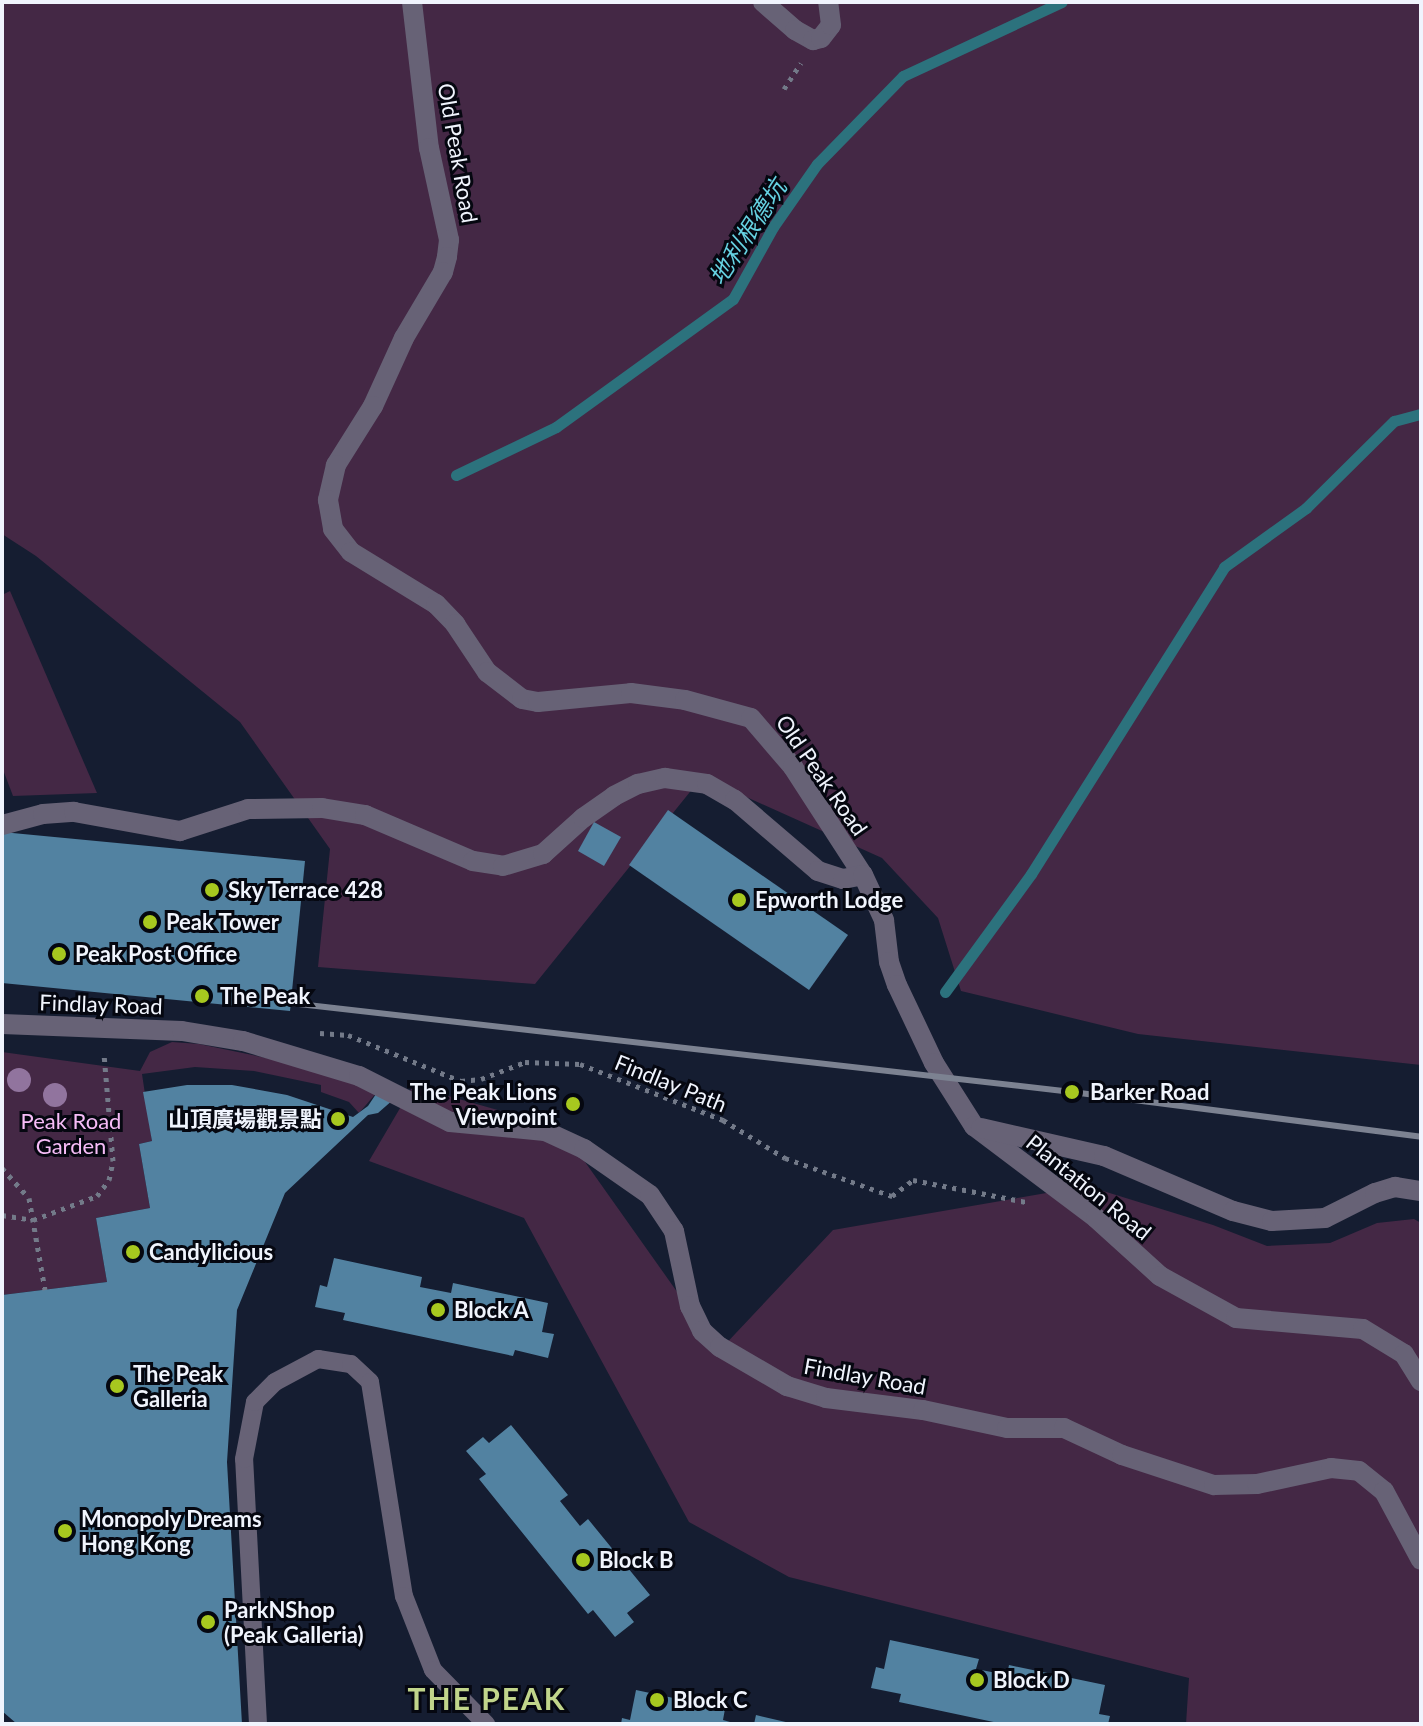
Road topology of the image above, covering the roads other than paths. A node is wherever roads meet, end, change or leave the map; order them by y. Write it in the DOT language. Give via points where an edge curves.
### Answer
graph roads {
  1 [pos="412,2"];
  2 [pos="763,2"];
  3 [pos="828,2"];
  4 [pos="2,825"];
  5 [pos="863,875"];
  6 [pos="2,1024"];
  7 [pos="974,1126"];
  8 [pos="1421,1191"];
  9 [pos="1421,1381"];
  10 [pos="1421,1560"];
  11 [pos="258,1724"];
  12 [pos="486,1724"];
  1 -- 5 [label="street, Old Peak Road" via="429,148 449,240 447,257 378,398 336,465 328,500 336,534 351,552 436,604 487,672 522,699 631,693 685,700 751,718 793,767"];
  2 -- 3 [label="street" via="813,40 831,25"];
  4 -- 5 [label="street" via="74,812 180,831 248,809 322,808 365,815 473,861 503,866 543,854 626,789 676,778 728,795 818,871 843,879"];
  5 -- 7 [label="street, Plantation Road" via="884,920 897,985 934,1063"];
  6 -- 10 [label="street, Findlay Road" via="182,1031 282,1050 373,1081 450,1122 535,1129 584,1149 638,1184 674,1231 690,1306 702,1331 731,1355 787,1386 826,1398 923,1410 1007,1428 1064,1428 1207,1484 1236,1487 1303,1472 1353,1469 1384,1491"];
  7 -- 8 [label="street" via="1104,1156 1233,1211 1272,1221 1325,1218 1395,1187"];
  7 -- 9 [label="street, Plantation Road" via="1096,1218 1160,1276 1236,1318 1363,1329 1404,1354"];
  11 -- 12 [label="lane" via="244,1459 255,1402 275,1382 318,1359 351,1364 370,1382 404,1596 433,1670"];
}
